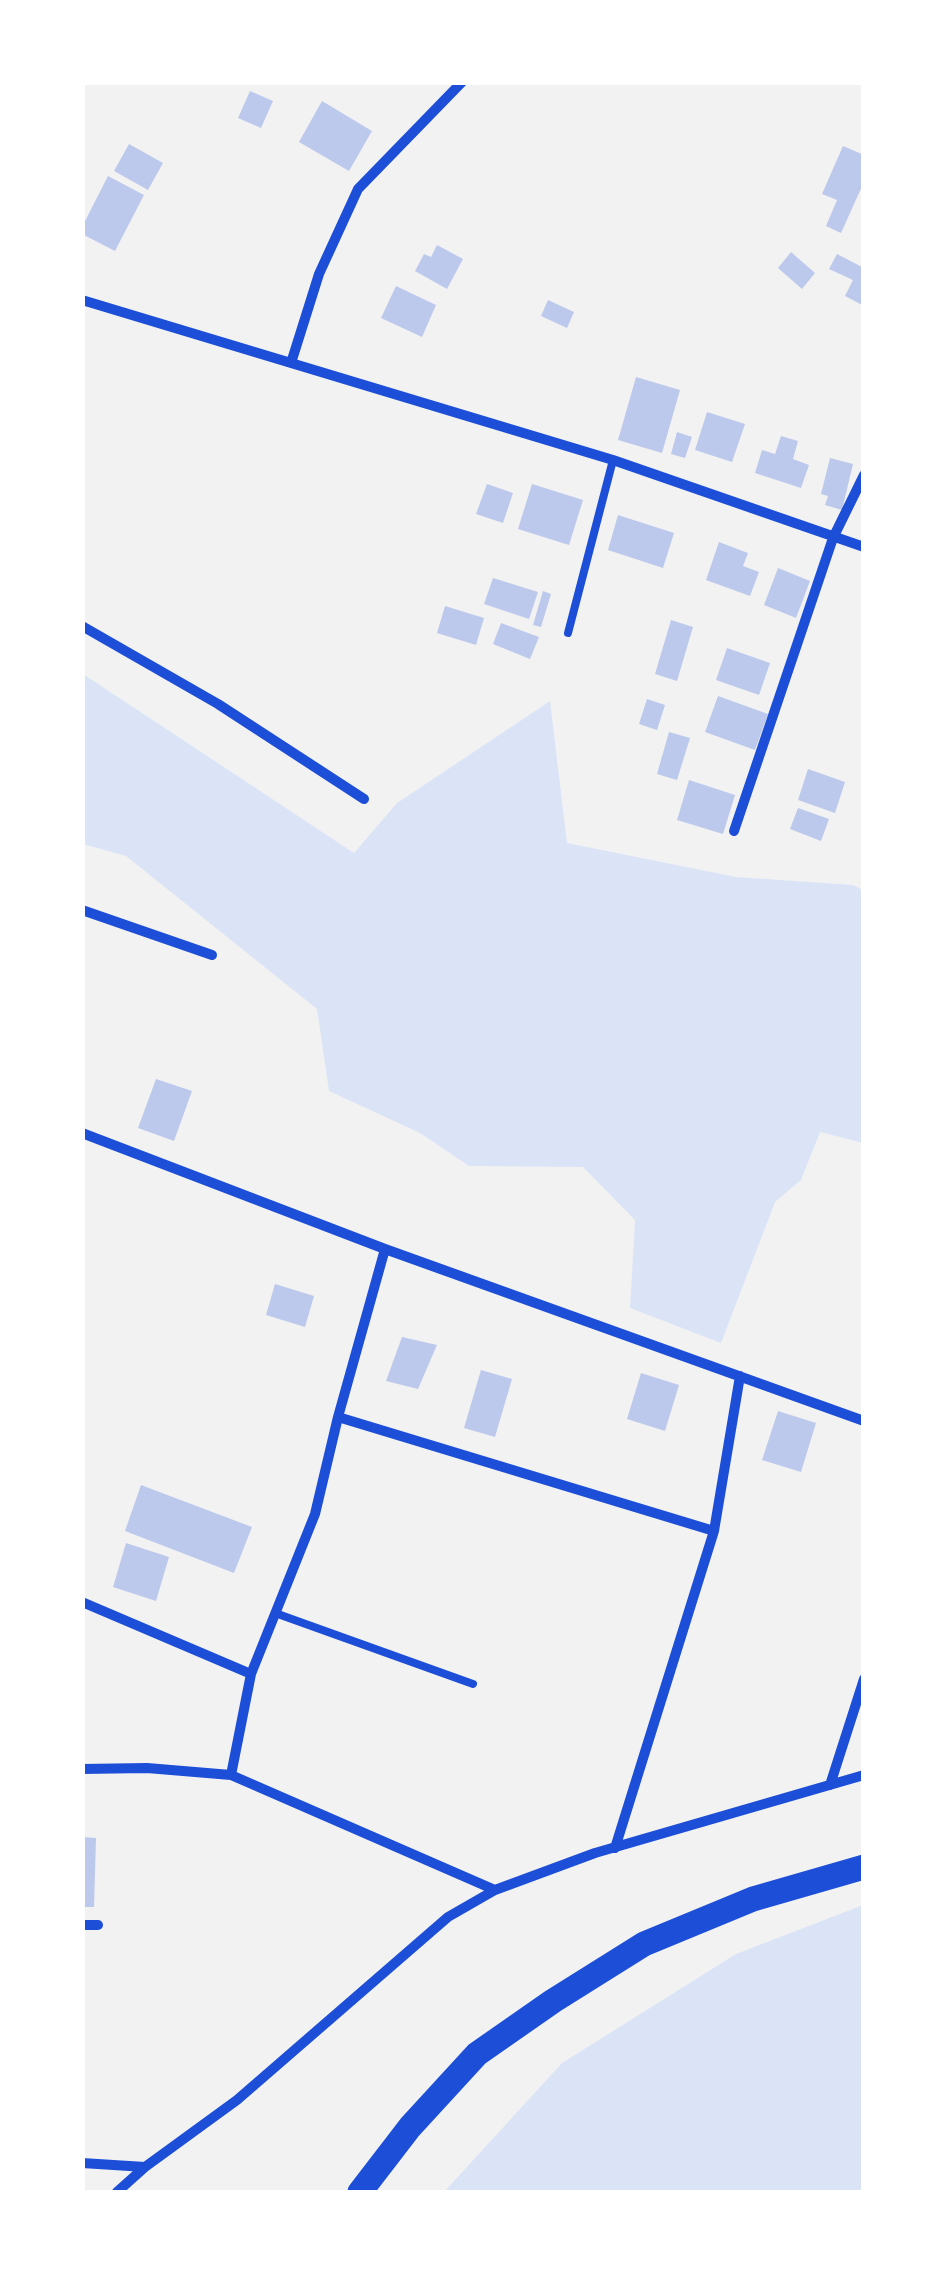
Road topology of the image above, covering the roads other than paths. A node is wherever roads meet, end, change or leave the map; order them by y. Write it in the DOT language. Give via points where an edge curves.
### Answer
graph roads {
  1 [pos="462,82"];
  2 [pos="82,300"];
  3 [pos="291,363"];
  4 [pos="613,460"];
  5 [pos="864,476"];
  6 [pos="832,538"];
  7 [pos="864,547"];
  8 [pos="82,626"];
  9 [pos="568,633"];
  10 [pos="364,798"];
  11 [pos="734,831"];
  12 [pos="82,910"];
  13 [pos="212,955"];
  14 [pos="82,1133"];
  15 [pos="385,1249"];
  16 [pos="740,1376"];
  17 [pos="338,1417"];
  18 [pos="864,1421"];
  19 [pos="714,1531"];
  20 [pos="82,1602"];
  21 [pos="275,1613"];
  22 [pos="251,1674"];
  23 [pos="864,1679"];
  24 [pos="473,1684"];
  25 [pos="82,1769"];
  26 [pos="231,1775"];
  27 [pos="864,1775"];
  28 [pos="830,1785"];
  29 [pos="615,1848"];
  30 [pos="864,1867"];
  31 [pos="494,1890"];
  32 [pos="82,1925"];
  33 [pos="98,1925"];
  34 [pos="82,2162"];
  35 [pos="145,2166"];
  36 [pos="117,2192"];
  37 [pos="360,2192"];
  1 -- 3 [label="street" via="358,189 319,274"];
  2 -- 3 [label="street"];
  3 -- 4 [label="street"];
  4 -- 6 [label="street"];
  4 -- 9 [label="lane"];
  5 -- 6 [label="street"];
  6 -- 7 [label="street"];
  6 -- 11 [label="street"];
  8 -- 10 [label="street"];
  12 -- 13 [label="street"];
  14 -- 15 [label="street"];
  15 -- 16 [label="street"];
  15 -- 17 [label="street"];
  16 -- 18 [label="street"];
  16 -- 19 [label="street"];
  17 -- 19 [label="street"];
  17 -- 21 [label="street" via="314,1514"];
  19 -- 29 [label="street"];
  20 -- 22 [label="street"];
  21 -- 22 [label="street"];
  21 -- 24 [label="lane"];
  22 -- 26 [label="street"];
  23 -- 28 [label="street"];
  25 -- 26 [label="street"];
  26 -- 31 [label="street"];
  27 -- 28 [label="street"];
  28 -- 29 [label="street"];
  29 -- 31 [label="street"];
  30 -- 37 [label="main road" via="753,1899 644,1944 553,2001 478,2054"];
  31 -- 35 [label="street" via="448,1917 237,2100"];
  32 -- 33 [label="street"];
  34 -- 35 [label="street"];
  35 -- 36 [label="street"];
}
